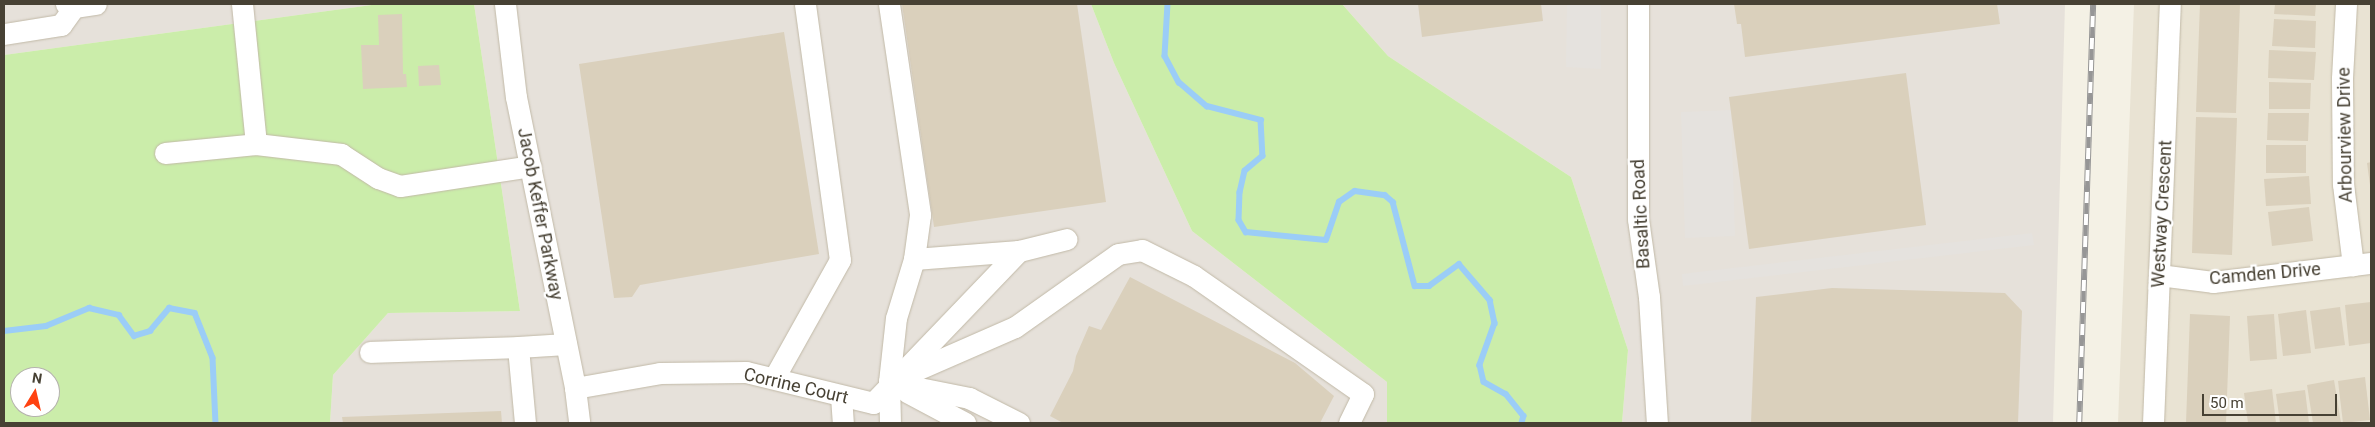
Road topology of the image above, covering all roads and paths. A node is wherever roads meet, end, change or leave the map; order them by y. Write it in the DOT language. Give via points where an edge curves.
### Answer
graph roads {
  1 [pos="96,4"];
  2 [pos="242,4"];
  3 [pos="505,4"];
  4 [pos="805,4"];
  5 [pos="889,4"];
  6 [pos="1638,4"];
  7 [pos="2170,4"];
  8 [pos="2346,4"];
  9 [pos="70,5"];
  10 [pos="4,34"];
  11 [pos="256,144"];
  12 [pos="165,153"];
  13 [pos="530,166"];
  14 [pos="1067,239"];
  15 [pos="1019,251"];
  16 [pos="914,259"];
  17 [pos="2362,264"];
  18 [pos="2159,275"];
  19 [pos="566,344"];
  20 [pos="518,347"];
  21 [pos="370,352"];
  22 [pos="774,378"];
  23 [pos="889,382"];
  24 [pos="575,388"];
  25 [pos="841,396"];
  26 [pos="525,423"];
  27 [pos="579,423"];
  28 [pos="843,423"];
  29 [pos="890,423"];
  30 [pos="965,423"];
  31 [pos="1019,423"];
  32 [pos="1349,423"];
  33 [pos="1656,423"];
  34 [pos="2153,423"];
  1 -- 9 [label="street"];
  2 -- 11 [label="street"];
  3 -- 13 [label="street, Jacob Keffer Parkway" via="516,97"];
  4 -- 22 [label="street" via="840,260"];
  5 -- 16 [label="street" via="920,215"];
  6 -- 33 [label="street, Basaltic Road" via="1638,219 1649,306"];
  7 -- 18 [label="street, Westway Crescent"];
  8 -- 17 [label="street, Arbourview Drive" via="2342,79 2343,184"];
  9 -- 10 [label="street" via="61,25"];
  11 -- 12 [label="street"];
  11 -- 13 [label="street" via="341,154 378,178 400,186"];
  13 -- 19 [label="street, Jacob Keffer Parkway"];
  14 -- 15 [label="street"];
  15 -- 16 [label="street"];
  15 -- 23 [label="street"];
  16 -- 23 [label="street" via="896,318"];
  17 -- 18 [label="street, Camden Drive" via="2213,282"];
  18 -- 34 [label="street, Westway Crescent"];
  19 -- 20 [label="street"];
  19 -- 24 [label="street, Jacob Keffer Parkway"];
  20 -- 21 [label="street"];
  20 -- 26 [label="street"];
  22 -- 24 [label="street, Corrine Court" via="746,372 660,373"];
  22 -- 25 [label="street, Corrine Court"];
  23 -- 25 [label="street, Corrine Court" via="872,403"];
  23 -- 29 [label="street"];
  23 -- 30 [label="street"];
  23 -- 31 [label="street" via="969,398"];
  23 -- 32 [label="street" via="1015,327 1118,254 1142,250 1194,276 1363,394"];
  24 -- 27 [label="street, Jacob Keffer Parkway"];
  25 -- 28 [label="street"];
}
